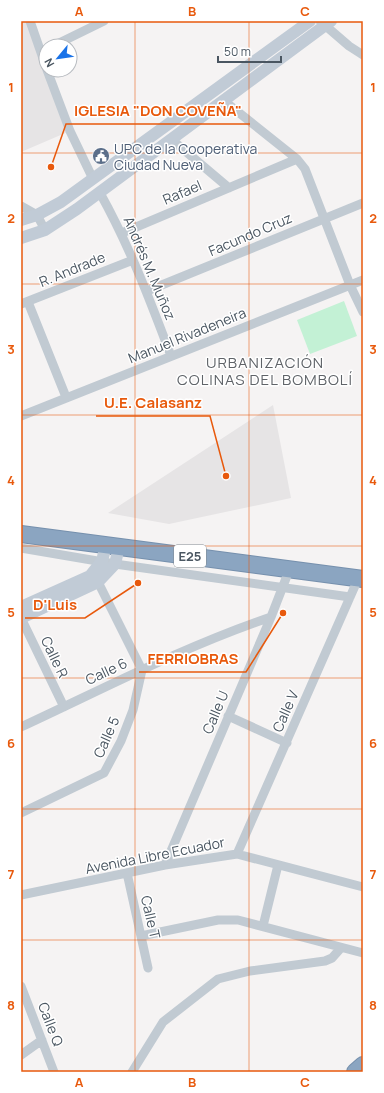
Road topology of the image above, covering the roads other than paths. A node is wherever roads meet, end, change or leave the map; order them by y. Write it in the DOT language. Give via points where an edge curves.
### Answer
graph roads {
  1 [pos="30,21"];
  2 [pos="104,21"];
  3 [pos="310,21"];
  4 [pos="325,23"];
  5 [pos="69,38"];
  6 [pos="38,39"];
  7 [pos="363,55"];
  8 [pos="50,78"];
  9 [pos="223,100"];
  10 [pos="171,139"];
  11 [pos="297,159"];
  12 [pos="93,179"];
  13 [pos="229,188"];
  14 [pos="100,193"];
  15 [pos="363,203"];
  16 [pos="21,206"];
  17 [pos="37,215"];
  18 [pos="325,217"];
  19 [pos="21,220"];
  20 [pos="45,230"];
  21 [pos="122,232"];
  22 [pos="21,238"];
  23 [pos="133,260"];
  24 [pos="363,280"];
  25 [pos="350,285"];
  26 [pos="147,291"];
  27 [pos="24,303"];
  28 [pos="363,312"];
  29 [pos="171,356"];
  30 [pos="66,397"];
  31 [pos="21,416"];
  32 [pos="21,534"];
  33 [pos="37,536"];
  34 [pos="112,546"];
  35 [pos="21,547"];
  36 [pos="102,561"];
  37 [pos="115,564"];
  38 [pos="290,568"];
  39 [pos="361,579"];
  40 [pos="98,582"];
  41 [pos="283,587"];
  42 [pos="350,597"];
  43 [pos="21,607"];
  44 [pos="271,617"];
  45 [pos="21,618"];
  46 [pos="142,670"];
  47 [pos="64,707"];
  48 [pos="228,716"];
  49 [pos="21,727"];
  50 [pos="286,743"];
  51 [pos="21,813"];
  52 [pos="237,854"];
  53 [pos="165,865"];
  54 [pos="278,865"];
  55 [pos="127,873"];
  56 [pos="363,887"];
  57 [pos="21,895"];
  58 [pos="263,926"];
  59 [pos="142,936"];
  60 [pos="340,948"];
  61 [pos="363,953"];
  62 [pos="148,968"];
  63 [pos="21,986"];
  64 [pos="42,1040"];
  65 [pos="21,1055"];
  66 [pos="363,1065"];
  67 [pos="54,1072"];
  68 [pos="132,1072"];
  69 [pos="355,1072"];
  1 -- 6 [label="street"];
  2 -- 5 [label="street"];
  3 -- 12 [label="street"];
  4 -- 7 [label="street"];
  4 -- 9 [label="street"];
  8 -- 12 [label="street"];
  9 -- 10 [label="street"];
  9 -- 11 [label="street"];
  10 -- 13 [label="street"];
  10 -- 14 [label="street"];
  11 -- 13 [label="street, Rafael"];
  11 -- 18 [label="street" via="308,173"];
  12 -- 17 [label="street" via="61,202"];
  13 -- 21 [label="street, Rafael"];
  14 -- 20 [label="street"];
  14 -- 21 [label="street, Andrés M. Muñoz"];
  15 -- 18 [label="street, Facundo Cruz"];
  16 -- 17 [label="street"];
  17 -- 19 [label="street"];
  17 -- 20 [label="street"];
  18 -- 25 [label="street"];
  18 -- 26 [label="street, Facundo Cruz"];
  20 -- 22 [label="street"];
  21 -- 23 [label="street, Andrés M. Muñoz"];
  23 -- 26 [label="street, Andrés M. Muñoz"];
  23 -- 27 [label="street, R. Andrade"];
  24 -- 25 [label="street, Manuel Rivadeneira"];
  25 -- 28 [label="street"];
  25 -- 29 [label="street, Manuel Rivadeneira"];
  26 -- 29 [label="street, Andrés M. Muñoz"];
  27 -- 30 [label="street"];
  29 -- 30 [label="street, Manuel Rivadeneira"];
  30 -- 31 [label="street, Manuel Rivadeneira"];
  32 -- 33 [label="highway, E25"];
  33 -- 34 [label="highway, E25"];
  33 -- 35 [label="street"];
  34 -- 36 [label="street"];
  34 -- 37 [label="street"];
  34 -- 38 [label="highway, E25"];
  35 -- 36 [label="street"];
  36 -- 37 [label="street"];
  36 -- 43 [label="street" via="90,576"];
  37 -- 40 [label="street"];
  37 -- 41 [label="street"];
  38 -- 39 [label="highway, E25"];
  38 -- 41 [label="street, Calle U"];
  39 -- 42 [label="street, Calle V"];
  40 -- 45 [label="street"];
  40 -- 46 [label="street"];
  41 -- 42 [label="street"];
  41 -- 44 [label="street, Calle U"];
  42 -- 50 [label="street, Calle V"];
  44 -- 46 [label="street, Calle 6" via="236,629"];
  44 -- 48 [label="street, Calle U"];
  45 -- 47 [label="street, Calle R"];
  46 -- 47 [label="street, Calle 6"];
  46 -- 51 [label="street, Calle 5" via="133,710 121,741 104,773"];
  47 -- 49 [label="street, Calle 6"];
  48 -- 50 [label="street"];
  48 -- 53 [label="street, Calle U"];
  50 -- 52 [label="street, Calle V"];
  52 -- 53 [label="street, Avenida Libre Ecuador"];
  52 -- 54 [label="street, Avenida Libre Ecuador"];
  53 -- 55 [label="street, Avenida Libre Ecuador"];
  54 -- 56 [label="street, Avenida Libre Ecuador"];
  54 -- 58 [label="street"];
  55 -- 57 [label="street, Avenida Libre Ecuador"];
  55 -- 59 [label="street, Calle T"];
  58 -- 59 [label="street" via="228,919"];
  58 -- 60 [label="street"];
  59 -- 62 [label="street, Calle T"];
  60 -- 61 [label="street"];
  60 -- 68 [label="street" via="325,962 250,971 218,979 163,1022"];
  63 -- 64 [label="street, Calle Q"];
  64 -- 65 [label="street"];
  64 -- 67 [label="street, Calle Q"];
  66 -- 69 [label="highway"];
}
